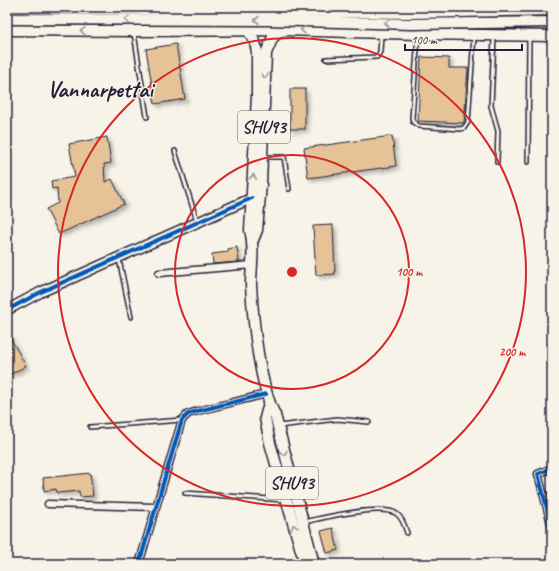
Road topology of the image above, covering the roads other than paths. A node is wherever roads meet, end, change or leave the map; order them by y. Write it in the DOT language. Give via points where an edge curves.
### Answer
graph roads {
  1 [pos="182,7"];
  2 [pos="333,7"];
  3 [pos="7,8"];
  4 [pos="552,10"];
  5 [pos="7,19"];
  6 [pos="552,22"];
  7 [pos="7,30"];
  8 [pos="248,30"];
  9 [pos="283,30"];
  10 [pos="192,31"];
  11 [pos="321,31"];
  12 [pos="134,32"];
  13 [pos="381,33"];
  14 [pos="418,34"];
  15 [pos="474,36"];
  16 [pos="494,36"];
  17 [pos="529,36"];
  18 [pos="552,36"];
  19 [pos="326,59"];
  20 [pos="147,117"];
  21 [pos="176,151"];
  22 [pos="263,157"];
  23 [pos="497,162"];
  24 [pos="528,162"];
  25 [pos="290,188"];
  26 [pos="252,198"];
  27 [pos="198,222"];
  28 [pos="253,240"];
  29 [pos="119,257"];
  30 [pos="252,265"];
  31 [pos="159,273"];
  32 [pos="7,310"];
  33 [pos="131,317"];
  34 [pos="267,398"];
  35 [pos="182,420"];
  36 [pos="369,422"];
  37 [pos="277,426"];
  38 [pos="90,427"];
  39 [pos="552,468"];
  40 [pos="185,493"];
  41 [pos="286,500"];
  42 [pos="48,504"];
  43 [pos="156,507"];
  44 [pos="302,522"];
  45 [pos="552,527"];
  46 [pos="407,533"];
  47 [pos="139,564"];
  48 [pos="305,564"];
  49 [pos="314,564"];
  1 -- 10 [label="main road" via="182,25"];
  2 -- 11 [label="main road" via="333,24"];
  3 -- 4 [label="main road, bridge" via="413,13"];
  6 -- 5 [label="main road, one-way, bridge" via="411,24 258,20"];
  12 -- 7 [label="main road, one-way"];
  8 -- 9 [label="main road"];
  8 -- 10 [label="main road"];
  26 -- 8 [label="main road, SHU93, one-way" via="257,52"];
  11 -- 9 [label="main road, one-way"];
  9 -- 22 [label="main road, SHU93, one-way" via="273,37 266,53"];
  10 -- 12 [label="main road"];
  11 -- 13 [label="main road"];
  12 -- 20 [label="lane"];
  13 -- 14 [label="main road"];
  13 -- 19 [label="lane" via="380,52 377,57"];
  14 -- 15 [label="main road"];
  14 -- 15 [label="lane" via="413,122 419,126 460,129 467,126 468,122"];
  15 -- 16 [label="main road"];
  16 -- 17 [label="main road"];
  16 -- 23 [label="lane" via="491,106 498,130"];
  17 -- 18 [label="main road"];
  17 -- 24 [label="lane"];
  21 -- 27 [label="lane"];
  22 -- 25 [label="lane" via="284,157"];
  22 -- 28 [label="main road, SHU93" via="257,230"];
  26 -- 27 [label="street"];
  26 -- 28 [label="main road, SHU93" via="250,230"];
  27 -- 29 [label="street"];
  28 -- 30 [label="main road, SHU93"];
  29 -- 32 [label="street"];
  29 -- 33 [label="lane"];
  30 -- 31 [label="street"];
  30 -- 34 [label="main road, SHU93" via="255,330"];
  34 -- 35 [label="street" via="198,411 188,414"];
  34 -- 37 [label="main road, SHU93"];
  34 -- 41 [label="main road, SHU93" via="265,418"];
  35 -- 38 [label="lane"];
  35 -- 43 [label="street"];
  36 -- 37 [label="lane" via="337,419"];
  37 -- 44 [label="main road, SHU93, one-way"];
  39 -- 45 [label="street" via="538,474"];
  40 -- 41 [label="lane"];
  48 -- 41 [label="main road, SHU93, one-way"];
  42 -- 43 [label="street"];
  43 -- 47 [label="street"];
  44 -- 46 [label="lane" via="357,512 387,510 396,513"];
  44 -- 49 [label="main road, SHU93"];
}
